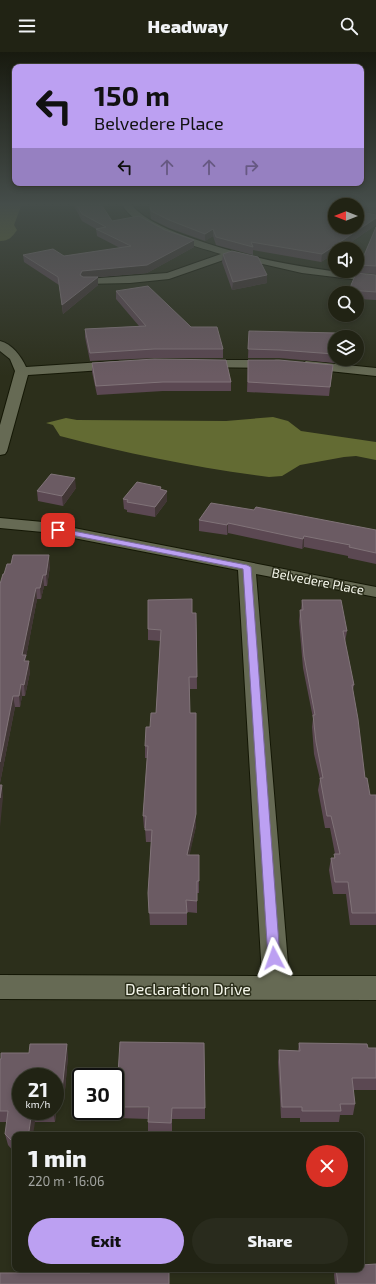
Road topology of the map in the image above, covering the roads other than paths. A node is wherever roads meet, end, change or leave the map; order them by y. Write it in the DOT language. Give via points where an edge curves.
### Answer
graph roads {
  1 [pos="211,261"];
  2 [pos="261,261"];
  3 [pos="376,279"];
  4 [pos="87,282"];
  5 [pos="0,345"];
  6 [pos="134,364"];
  7 [pos="185,364"];
  8 [pos="22,371"];
  9 [pos="376,372"];
  10 [pos="0,451"];
  11 [pos="0,523"];
  12 [pos="247,567"];
  13 [pos="376,592"];
  14 [pos="0,987"];
  15 [pos="276,988"];
  16 [pos="376,988"];
  1 -- 4 [label="street" via="169,276"];
  2 -- 3 [label="street" via="290,269"];
  5 -- 8 [label="street" via="16,357"];
  6 -- 8 [label="street"];
  7 -- 9 [label="street" via="290,364"];
  8 -- 10 [label="street"];
  11 -- 12 [label="street, Belvedere Place" via="43,527"];
  12 -- 13 [label="street, Belvedere Place"];
  12 -- 15 [label="street"];
  14 -- 15 [label="street, Declaration Drive"];
  15 -- 16 [label="street, Declaration Drive"];
}
